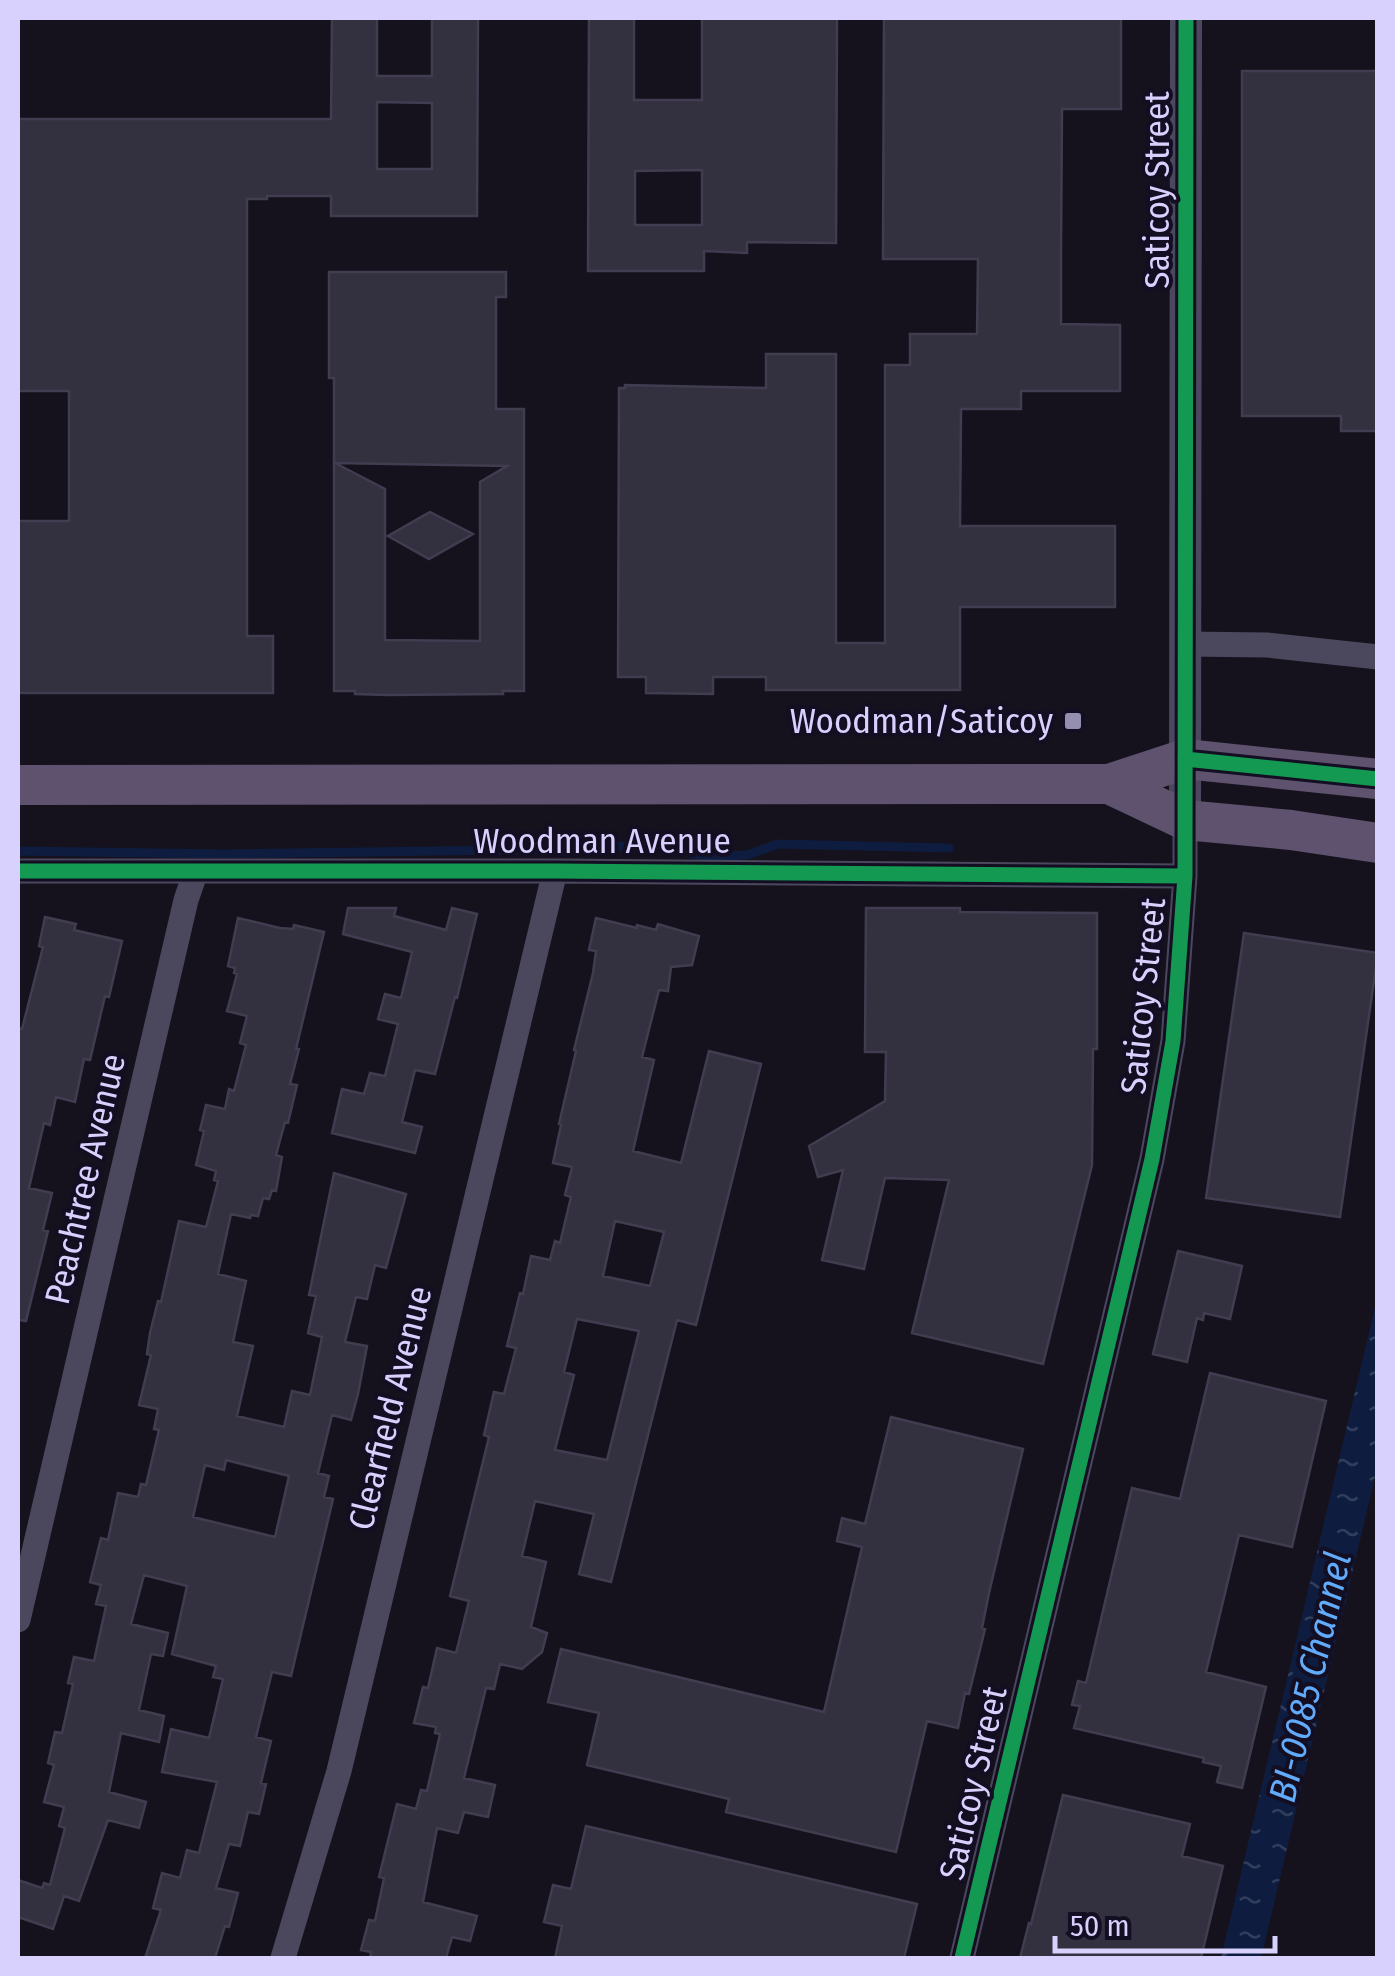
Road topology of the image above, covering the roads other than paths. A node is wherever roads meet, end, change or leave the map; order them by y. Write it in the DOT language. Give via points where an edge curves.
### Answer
graph roads {
  1 [pos="1186,18"];
  2 [pos="1186,644"];
  3 [pos="1378,657"];
  4 [pos="1185,759"];
  5 [pos="1378,780"];
  6 [pos="1109,784"];
  7 [pos="18,785"];
  8 [pos="1185,820"];
  9 [pos="1378,842"];
  10 [pos="18,870"];
  11 [pos="196,871"];
  12 [pos="555,871"];
  13 [pos="1185,876"];
  14 [pos="18,1620"];
  15 [pos="283,1958"];
  16 [pos="962,1958"];
  1 -- 2 [label="street, Saticoy Street"];
  2 -- 3 [label="street"];
  2 -- 4 [label="street, Saticoy Street"];
  4 -- 5 [label="main road, Woodman Avenue"];
  4 -- 6 [label="main road, Woodman Avenue"];
  4 -- 8 [label="street, Saticoy Street"];
  6 -- 7 [label="main road, Woodman Avenue"];
  6 -- 8 [label="main road, Woodman Avenue"];
  8 -- 9 [label="main road, Woodman Avenue"];
  8 -- 13 [label="street, Saticoy Street"];
  10 -- 11 [label="street, Woodman Avenue"];
  11 -- 12 [label="street, Woodman Avenue"];
  11 -- 14 [label="street, Peachtree Avenue"];
  12 -- 13 [label="street, Woodman Avenue"];
  12 -- 15 [label="street, Clearfield Avenue" via="338,1772"];
  13 -- 16 [label="street, Saticoy Street" via="1173,1041 1152,1159"];
}
